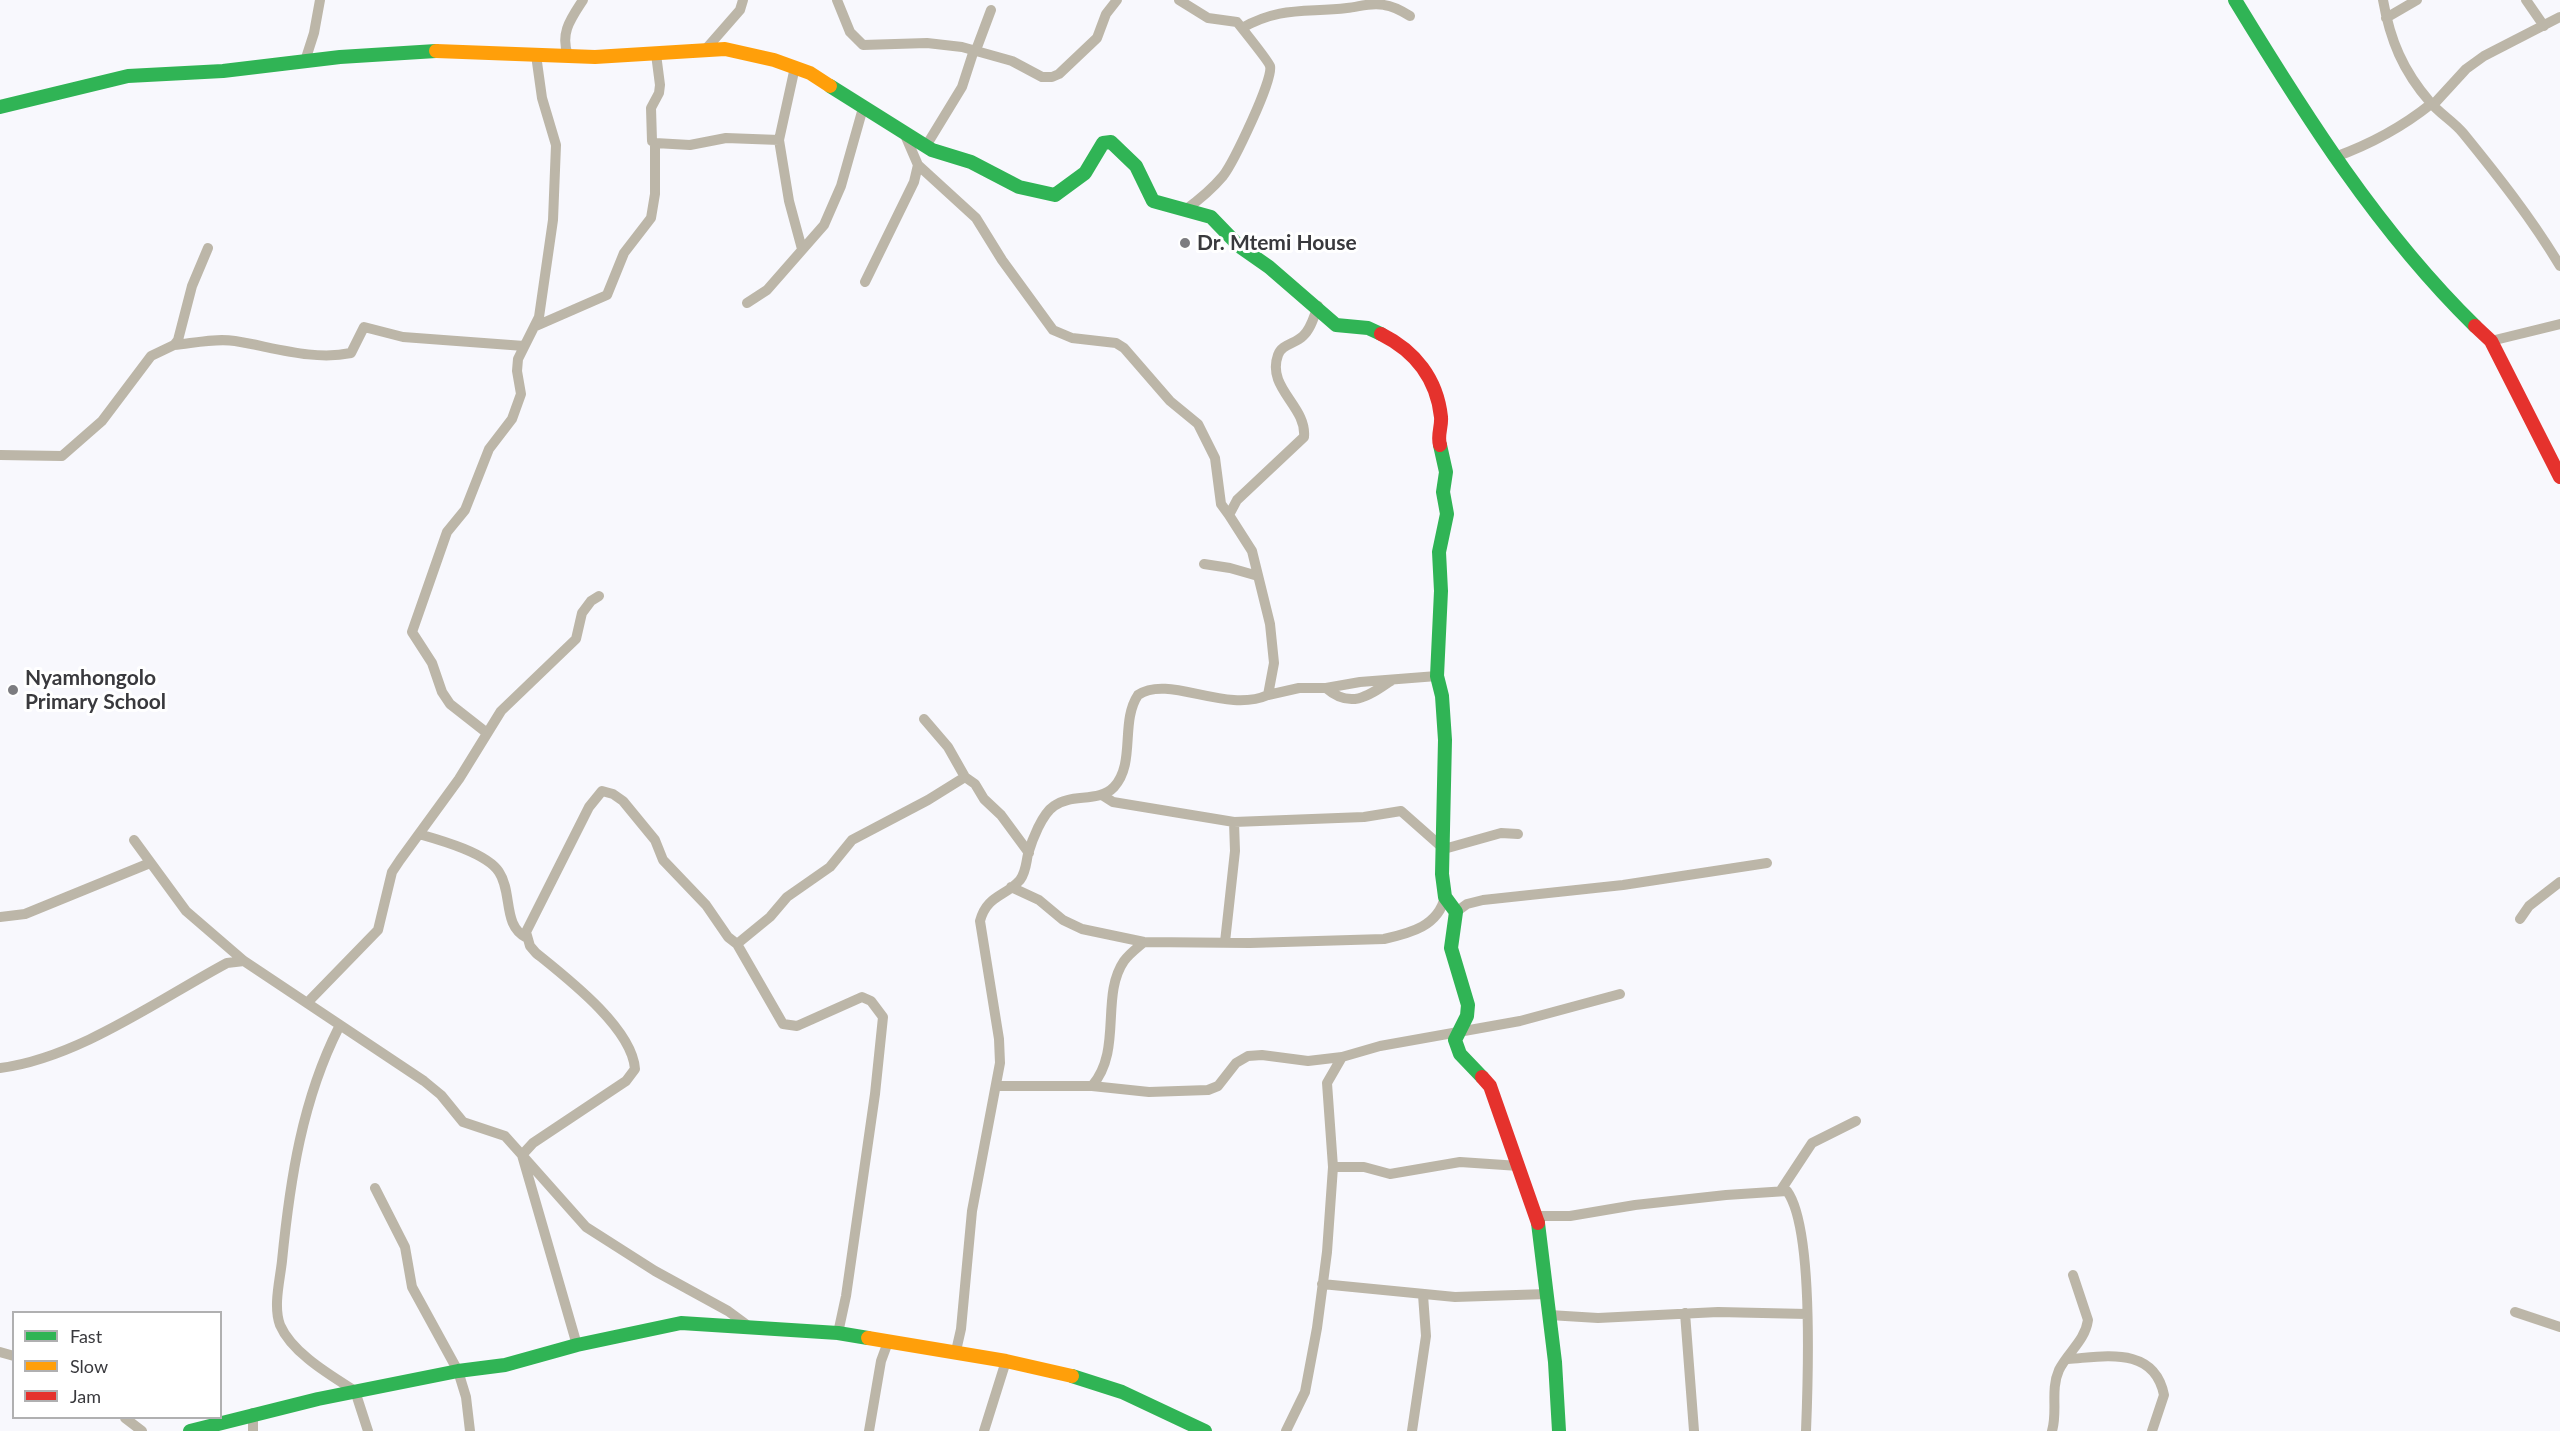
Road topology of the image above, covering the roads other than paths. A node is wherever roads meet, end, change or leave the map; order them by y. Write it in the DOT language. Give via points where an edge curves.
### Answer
graph roads {
  1 [pos="320,0"];
  2 [pos="583,0"];
  3 [pos="742,0"];
  4 [pos="837,0"];
  5 [pos="1117,0"];
  6 [pos="1179,0"];
  7 [pos="2235,0"];
  8 [pos="2383,0"];
  9 [pos="2416,0"];
  10 [pos="2526,0"];
  11 [pos="991,10"];
  12 [pos="1410,16"];
  13 [pos="2560,17"];
  14 [pos="2386,18"];
  15 [pos="2544,26"];
  16 [pos="1242,28"];
  17 [pos="705,50"];
  18 [pos="975,50"];
  19 [pos="657,54"];
  20 [pos="536,55"];
  21 [pos="568,56"];
  22 [pos="305,61"];
  23 [pos="795,67"];
  24 [pos="2432,105"];
  25 [pos="0,107"];
  26 [pos="863,108"];
  27 [pos="905,135"];
  28 [pos="778,140"];
  29 [pos="655,143"];
  30 [pos="926,146"];
  31 [pos="2335,157"];
  32 [pos="918,165"];
  33 [pos="1185,210"];
  34 [pos="208,248"];
  35 [pos="802,249"];
  36 [pos="2560,266"];
  37 [pos="865,282"];
  38 [pos="747,303"];
  39 [pos="1318,306"];
  40 [pos="2560,324"];
  41 [pos="536,326"];
  42 [pos="2490,341"];
  43 [pos="174,345"];
  44 [pos="524,346"];
  45 [pos="0,455"];
  46 [pos="2560,477"];
  47 [pos="1229,515"];
  48 [pos="1204,564"];
  49 [pos="1258,576"];
  50 [pos="599,596"];
  51 [pos="1437,676"];
  52 [pos="1392,680"];
  53 [pos="1326,688"];
  54 [pos="1268,695"];
  55 [pos="924,719"];
  56 [pos="488,733"];
  57 [pos="965,777"];
  58 [pos="1102,795"];
  59 [pos="1234,822"];
  60 [pos="419,834"];
  61 [pos="1518,834"];
  62 [pos="134,840"];
  63 [pos="1444,849"];
  64 [pos="1029,853"];
  65 [pos="150,863"];
  66 [pos="1767,863"];
  67 [pos="2560,882"];
  68 [pos="1011,887"];
  69 [pos="1445,897"];
  70 [pos="1456,912"];
  71 [pos="0,917"];
  72 [pos="2520,919"];
  73 [pos="527,938"];
  74 [pos="1144,942"];
  75 [pos="1225,942"];
  76 [pos="736,944"];
  77 [pos="244,961"];
  78 [pos="1620,994"];
  79 [pos="308,1003"];
  80 [pos="339,1027"];
  81 [pos="1458,1033"];
  82 [pos="1342,1057"];
  83 [pos="1318,1060"];
  84 [pos="0,1068"];
  85 [pos="1328,1083"];
  86 [pos="996,1086"];
  87 [pos="1092,1086"];
  88 [pos="1856,1121"];
  89 [pos="522,1155"];
  90 [pos="1519,1166"];
  91 [pos="1333,1167"];
  92 [pos="375,1188"];
  93 [pos="1781,1190"];
  94 [pos="1537,1215"];
  95 [pos="2073,1275"];
  96 [pos="1322,1284"];
  97 [pos="1547,1294"];
  98 [pos="1423,1295"];
  99 [pos="2514,1311"];
  100 [pos="1685,1313"];
  101 [pos="1807,1314"];
  102 [pos="1549,1315"];
  103 [pos="747,1326"];
  104 [pos="2560,1327"];
  105 [pos="838,1333"];
  106 [pos="888,1342"];
  107 [pos="577,1345"];
  108 [pos="956,1351"];
  109 [pos="2068,1359"];
  110 [pos="1006,1361"];
  111 [pos="458,1371"];
  112 [pos="355,1390"];
  113 [pos="253,1413"];
  114 [pos="126,1419"];
  115 [pos="142,1431"];
  116 [pos="190,1431"];
  117 [pos="253,1431"];
  118 [pos="368,1431"];
  119 [pos="470,1431"];
  120 [pos="869,1431"];
  121 [pos="984,1431"];
  122 [pos="1205,1431"];
  123 [pos="1286,1431"];
  124 [pos="1412,1431"];
  125 [pos="1559,1431"];
  126 [pos="1694,1431"];
  127 [pos="1806,1431"];
  128 [pos="2052,1431"];
  129 [pos="2152,1431"];
  1 -- 22 [label="street"];
  2 -- 21 [label="street" via="563,42"];
  3 -- 17 [label="street" via="740,10"];
  4 -- 18 [label="street" via="850,32 863,45 933,43"];
  5 -- 18 [label="street" via="1106,14 1097,38 1056,75 1042,77 1012,61"];
  6 -- 16 [label="street" via="1208,18 1231,20"];
  7 -- 31 [label="street"];
  8 -- 14 [label="street"];
  9 -- 14 [label="street"];
  10 -- 15 [label="street"];
  11 -- 18 [label="street"];
  12 -- 16 [label="street" via="1385,4 1365,4 1344,9 1299,9 1261,18"];
  13 -- 15 [label="street"];
  14 -- 24 [label="street" via="2407,74"];
  15 -- 24 [label="street" via="2484,56"];
  16 -- 33 [label="street" via="1269,63 1269,79 1224,174"];
  17 -- 19 [label="street"];
  17 -- 23 [label="street" via="741,51"];
  18 -- 30 [label="street" via="962,87"];
  19 -- 21 [label="street"];
  19 -- 29 [label="street" via="659,93 651,108 650,129"];
  20 -- 21 [label="street"];
  20 -- 22 [label="street" via="435,51"];
  20 -- 41 [label="street" via="542,98 556,145 553,220"];
  22 -- 25 [label="street" via="223,71 128,76"];
  23 -- 26 [label="street"];
  23 -- 28 [label="street"];
  24 -- 31 [label="street" via="2370,145"];
  24 -- 36 [label="street" via="2459,129 2503,182"];
  26 -- 27 [label="street"];
  26 -- 35 [label="street" via="832,209 824,225"];
  27 -- 30 [label="street"];
  27 -- 32 [label="street"];
  28 -- 29 [label="street" via="726,138 690,145"];
  28 -- 35 [label="street"];
  29 -- 41 [label="street" via="654,207 643,230 624,253 607,295"];
  30 -- 33 [label="street" via="971,162 1019,187 1055,195 1085,173 1103,143 1111,142 1136,166 1153,201"];
  31 -- 42 [label="street" via="2424,274"];
  32 -- 37 [label="street" via="914,182"];
  32 -- 47 [label="street" via="976,218 1053,330 1072,338 1116,343 1124,348 1170,401 1198,424 1215,458 1221,504"];
  33 -- 39 [label="street" via="1218,222 1239,246"];
  34 -- 43 [label="street"];
  35 -- 38 [label="street" via="767,290"];
  39 -- 47 [label="street" via="1307,332 1282,348 1275,366 1276,377 1303,425 1304,437 1237,500"];
  39 -- 51 [label="street" via="1336,324 1368,328 1395,341 1423,366 1436,392 1447,514 1439,552"];
  40 -- 42 [label="street"];
  41 -- 44 [label="street"];
  42 -- 46 [label="street"];
  43 -- 44 [label="street" via="229,340 332,356 351,353 364,327 403,337"];
  43 -- 45 [label="street" via="151,356 102,421 66,454"];
  44 -- 56 [label="street" via="517,364 521,394 512,419 489,449 465,510 447,532 412,633 432,663 450,704"];
  47 -- 49 [label="street" via="1252,551"];
  48 -- 49 [label="street"];
  49 -- 54 [label="street" via="1270,624 1274,663"];
  50 -- 56 [label="street" via="582,613 576,639 501,711"];
  51 -- 52 [label="street"];
  51 -- 63 [label="street" via="1445,740"];
  52 -- 53 [label="street"];
  52 -- 53 [label="street" via="1366,697 1342,698"];
  53 -- 54 [label="street" via="1299,688"];
  54 -- 58 [label="street" via="1235,701 1156,687 1146,690 1133,703 1120,777"];
  55 -- 57 [label="street" via="948,747"];
  56 -- 60 [label="street"];
  57 -- 64 [label="street" via="1001,815"];
  57 -- 76 [label="street" via="852,840 830,867 787,897 770,917"];
  58 -- 59 [label="street" via="1113,802"];
  58 -- 64 [label="street" via="1071,798 1052,807 1045,814"];
  59 -- 63 [label="street" via="1365,817 1401,811"];
  59 -- 75 [label="street" via="1235,851"];
  60 -- 73 [label="street" via="457,847 496,868 512,911 512,925"];
  60 -- 79 [label="street" via="392,872 378,930"];
  61 -- 63 [label="street" via="1501,833"];
  62 -- 65 [label="street"];
  63 -- 69 [label="street"];
  64 -- 68 [label="street" via="1026,870"];
  65 -- 71 [label="street" via="25,914"];
  65 -- 77 [label="street" via="186,911"];
  66 -- 70 [label="street" via="1623,885 1482,900"];
  67 -- 72 [label="street" via="2529,906"];
  68 -- 74 [label="street" via="1039,900 1063,920 1082,929"];
  68 -- 86 [label="street" via="983,908 980,921 999,1039"];
  69 -- 70 [label="street"];
  69 -- 75 [label="street" via="1430,922 1384,939"];
  70 -- 81 [label="street" via="1451,948 1468,1005"];
  73 -- 76 [label="street" via="526,927 589,807 602,791 608,791 623,801 647,829 663,860 701,899"];
  73 -- 89 [label="street" via="536,952 621,1035 633,1054 635,1069 626,1081 533,1143"];
  74 -- 75 [label="street"];
  74 -- 87 [label="street" via="1124,962 1118,976 1105,1066"];
  76 -- 105 [label="street" via="783,1024 797,1026 862,997 871,1001 883,1017"];
  77 -- 79 [label="street"];
  77 -- 84 [label="street" via="227,963 85,1042 40,1060"];
  78 -- 81 [label="street"];
  79 -- 80 [label="street"];
  80 -- 89 [label="street" via="424,1081 463,1122 505,1136"];
  80 -- 112 [label="street" via="319,1070 288,1192 278,1318 284,1333 300,1350 329,1375"];
  81 -- 82 [label="street" via="1380,1046"];
  81 -- 90 [label="street" via="1457,1049 1490,1086"];
  82 -- 83 [label="street"];
  82 -- 85 [label="street"];
  83 -- 85 [label="street"];
  83 -- 87 [label="street" via="1248,1056 1236,1063 1218,1086 1208,1090 1149,1092"];
  85 -- 91 [label="street"];
  86 -- 87 [label="street"];
  86 -- 108 [label="street" via="972,1211"];
  88 -- 93 [label="street" via="1812,1143"];
  89 -- 103 [label="street" via="586,1227"];
  89 -- 107 [label="street"];
  90 -- 91 [label="street" via="1460,1162 1390,1174 1364,1167"];
  90 -- 94 [label="street"];
  91 -- 96 [label="street"];
  92 -- 111 [label="street" via="405,1246 412,1287"];
  93 -- 94 [label="street" via="1570,1216"];
  93 -- 101 [label="street" via="1792,1198 1797,1216"];
  94 -- 97 [label="street"];
  95 -- 109 [label="street" via="2088,1320"];
  96 -- 98 [label="street"];
  96 -- 123 [label="street" via="1305,1392"];
  97 -- 98 [label="street" via="1478,1298"];
  97 -- 102 [label="street"];
  98 -- 124 [label="street" via="1426,1336"];
  99 -- 104 [label="street"];
  100 -- 101 [label="street"];
  100 -- 102 [label="street" via="1598,1318"];
  100 -- 126 [label="street"];
  101 -- 127 [label="street"];
  102 -- 125 [label="street"];
  103 -- 105 [label="street"];
  103 -- 107 [label="street" via="681,1323"];
  105 -- 106 [label="street"];
  106 -- 108 [label="street"];
  106 -- 120 [label="street"];
  107 -- 111 [label="street" via="505,1365"];
  108 -- 110 [label="street"];
  109 -- 128 [label="street" via="2059,1370"];
  109 -- 129 [label="street" via="2119,1355 2149,1369 2164,1395"];
  110 -- 121 [label="street"];
  110 -- 122 [label="street" via="1122,1392"];
  111 -- 112 [label="street"];
  111 -- 119 [label="street"];
  112 -- 113 [label="street"];
  112 -- 118 [label="street"];
  113 -- 116 [label="street"];
  113 -- 117 [label="street"];
  114 -- 115 [label="street"];
}
